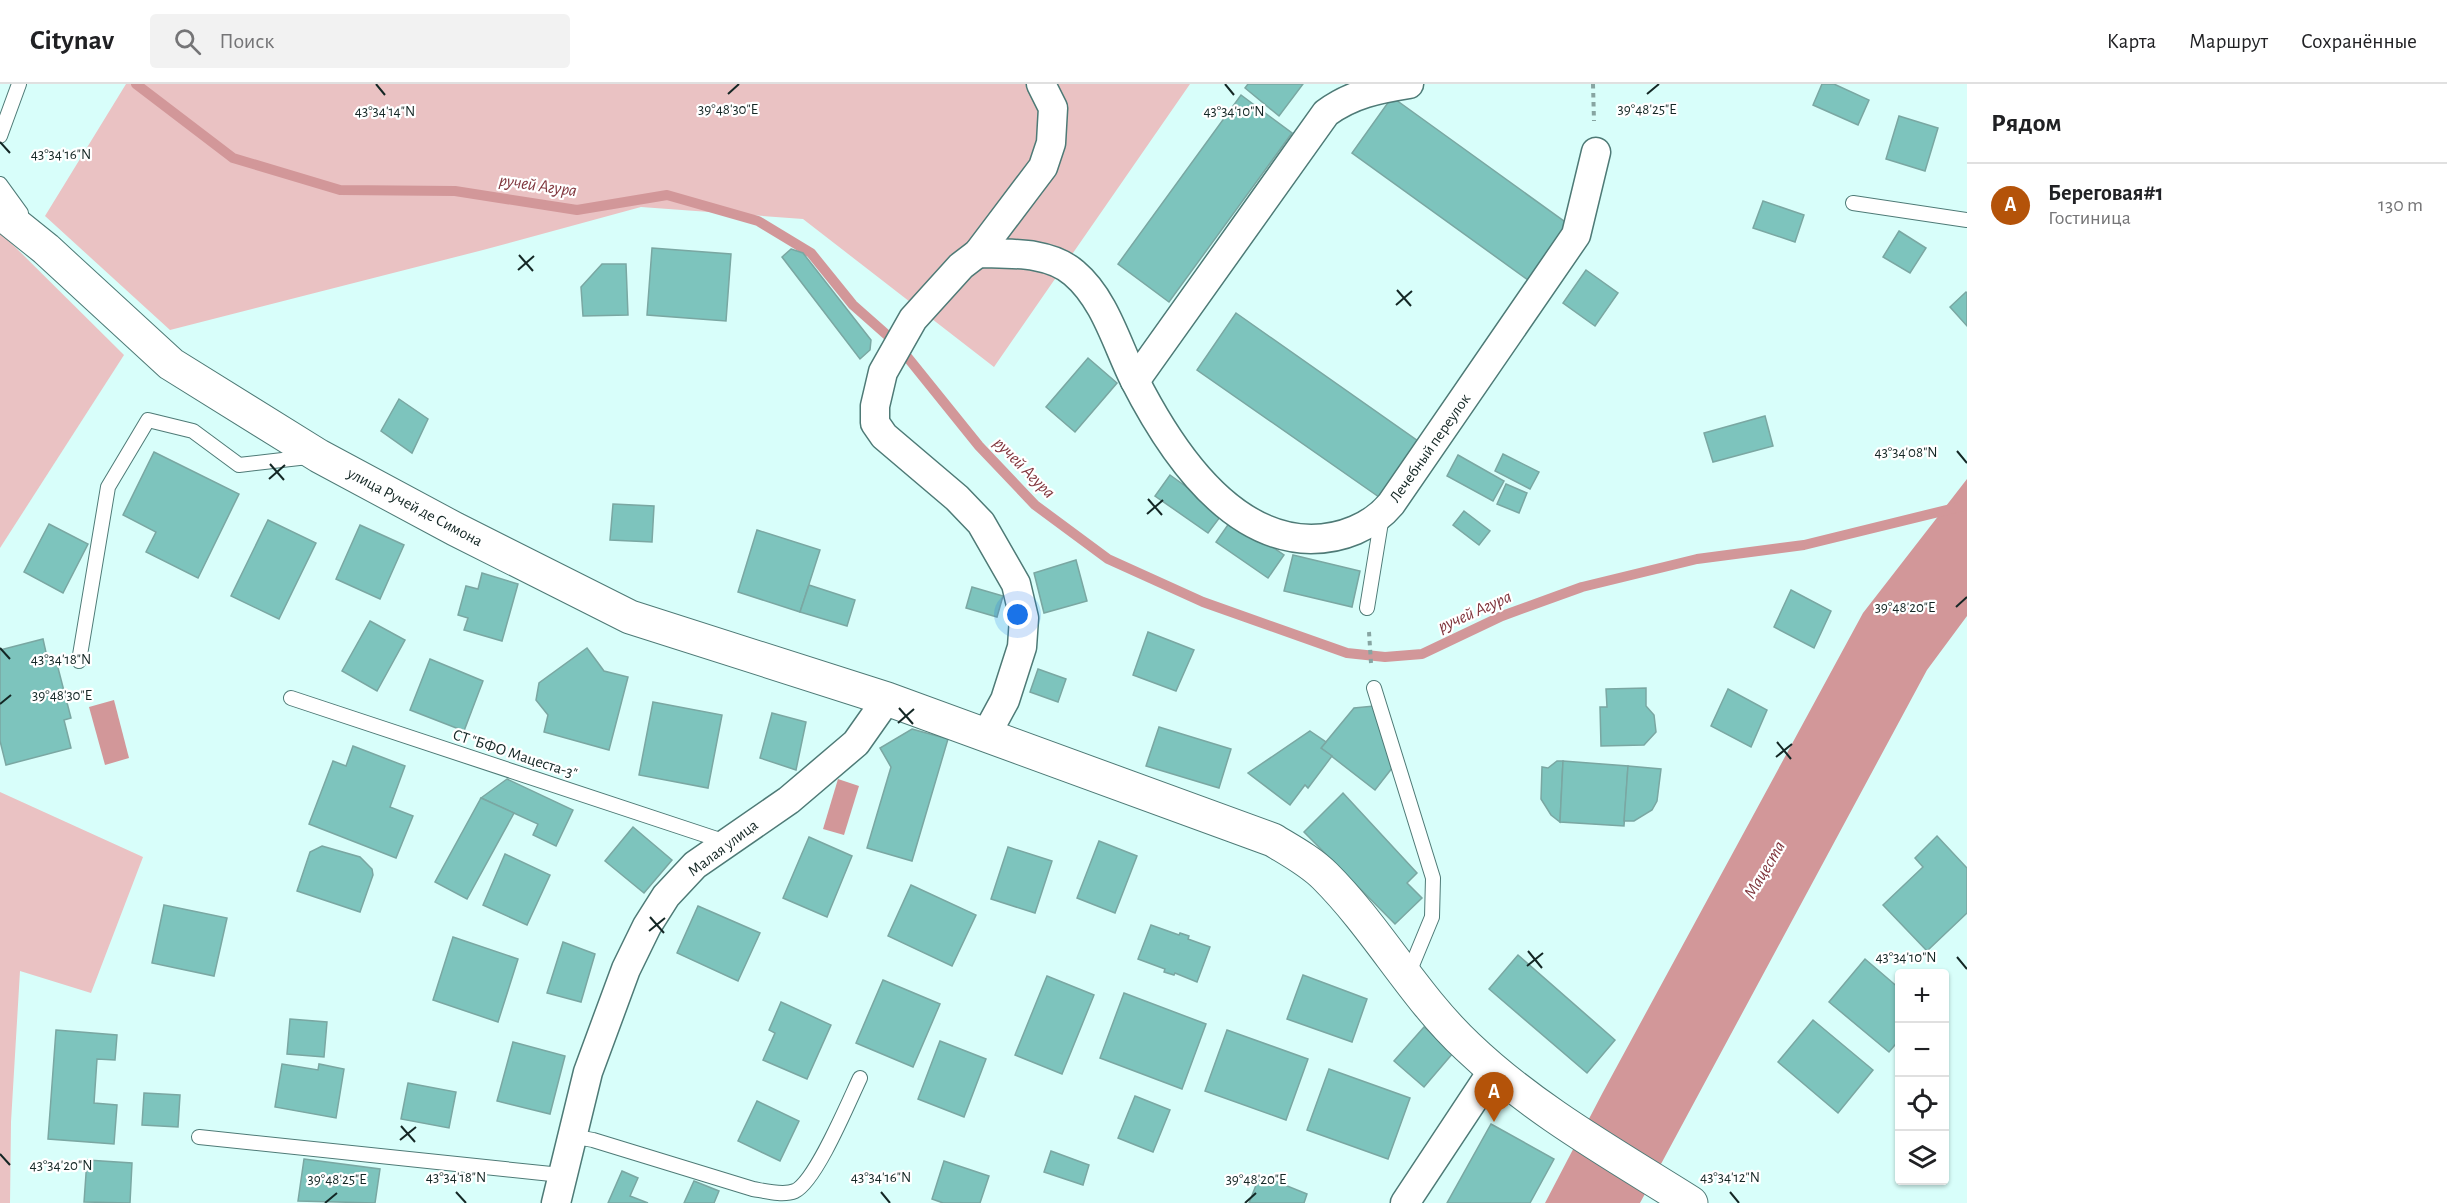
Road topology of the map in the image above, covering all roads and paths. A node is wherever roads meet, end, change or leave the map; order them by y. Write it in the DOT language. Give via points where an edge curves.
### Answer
graph roads {
  1 [pos="20,84"];
  2 [pos="1041,84"];
  3 [pos="1409,84"];
  4 [pos="0,136"];
  5 [pos="1596,152"];
  6 [pos="0,184"];
  7 [pos="1853,203"];
  8 [pos="0,212"];
  9 [pos="1967,220"];
  10 [pos="46,249"];
  11 [pos="978,253"];
  12 [pos="1135,381"];
  13 [pos="319,456"];
  14 [pos="1382,516"];
  15 [pos="1366,608"];
  16 [pos="80,661"];
  17 [pos="1374,688"];
  18 [pos="291,698"];
  19 [pos="887,699"];
  20 [pos="986,735"];
  21 [pos="728,842"];
  22 [pos="1407,976"];
  23 [pos="1493,1070"];
  24 [pos="860,1078"];
  25 [pos="572,1136"];
  26 [pos="199,1137"];
  27 [pos="561,1175"];
  28 [pos="556,1203"];
  29 [pos="1405,1203"];
  30 [pos="1691,1203"];
  1 -- 4 [label="lane"];
  2 -- 11 [label="street" via="1053,108 1051,143 1043,167"];
  3 -- 12 [label="street" via="1372,90 1344,100 1326,113"];
  5 -- 14 [label="street, Лечебный переулок" via="1576,235"];
  6 -- 10 [label="lane"];
  7 -- 9 [label="lane"];
  8 -- 10 [label="street, улица Ручей де Симона"];
  10 -- 13 [label="street, улица Ручей де Симона" via="171,364"];
  11 -- 12 [label="street, Лечебный переулок" via="1039,257 1074,273 1100,306"];
  11 -- 20 [label="street" via="913,319 883,372 875,423 884,436 981,523 1016,584 1024,618 1022,647 1005,699"];
  12 -- 14 [label="street, Лечебный переулок" via="1178,452 1208,488 1233,510 1268,531 1295,539 1330,539"];
  13 -- 16 [label="lane" via="239,465 193,431 148,420 108,487"];
  13 -- 19 [label="street, улица Ручей де Симона" via="630,617"];
  14 -- 15 [label="lane"];
  15 -- 17 [label="path"];
  17 -- 22 [label="lane" via="1433,878 1432,917"];
  18 -- 21 [label="lane, СТ \"БФО Мацеста-3\""];
  19 -- 20 [label="street, улица Ручей де Симона"];
  19 -- 21 [label="street, Малая улица" via="856,743 789,800"];
  20 -- 22 [label="street, улица Ручей де Симона" via="1273,840 1325,876"];
  21 -- 25 [label="street, Малая улица" via="695,865 666,896 647,926 626,969 588,1072"];
  22 -- 23 [label="street, улица Ручей де Симона" via="1466,1046"];
  23 -- 29 [label="street"];
  23 -- 30 [label="street, улица Ручей де Симона" via="1563,1121"];
  24 -- 25 [label="lane" via="820,1159 806,1182 794,1192 753,1189"];
  25 -- 27 [label="street, Малая улица"];
  26 -- 27 [label="lane"];
  27 -- 28 [label="street, Малая улица"];
}
